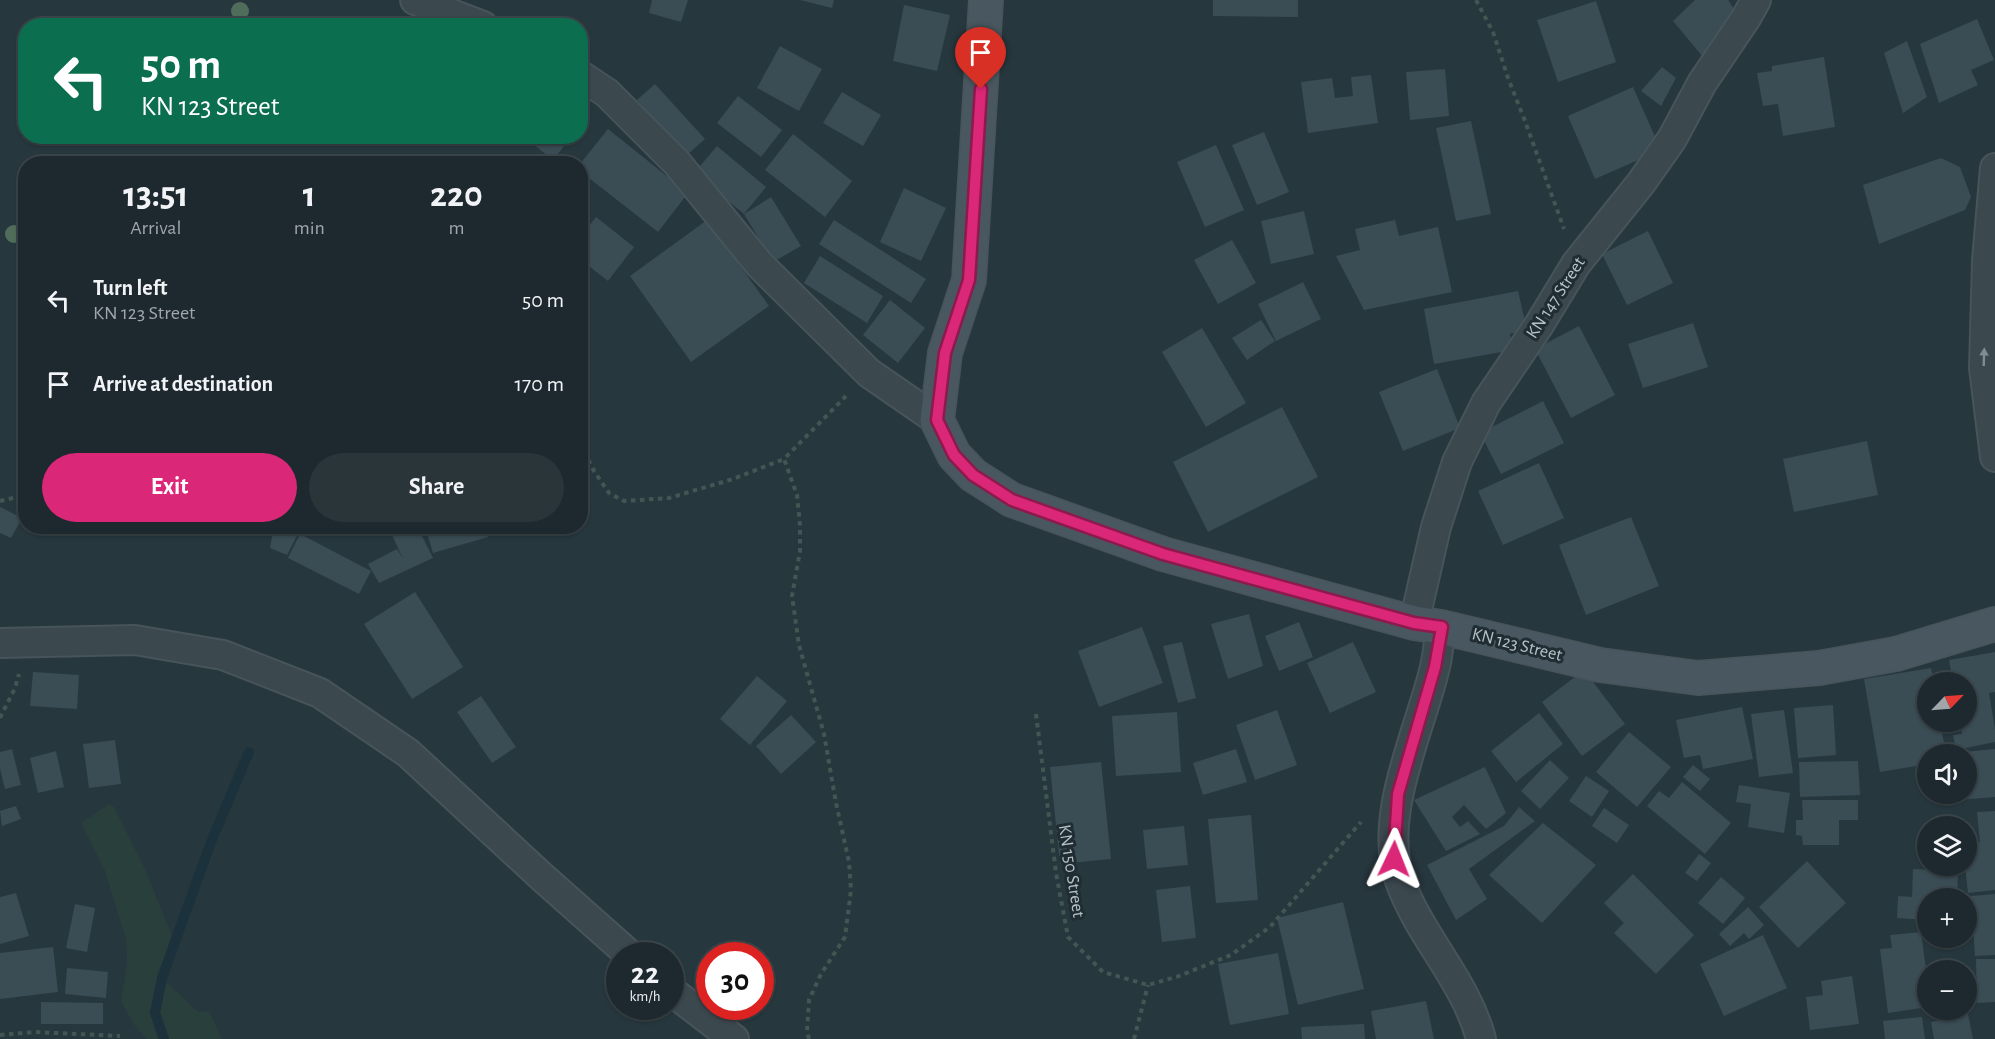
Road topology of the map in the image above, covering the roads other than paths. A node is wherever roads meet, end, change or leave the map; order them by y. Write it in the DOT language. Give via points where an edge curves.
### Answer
graph roads {
  1 [pos="415,0"];
  2 [pos="986,0"];
  3 [pos="1756,0"];
  4 [pos="462,18"];
  5 [pos="588,80"];
  6 [pos="1995,168"];
  7 [pos="937,420"];
  8 [pos="1995,457"];
  9 [pos="1995,624"];
  10 [pos="1428,625"];
  11 [pos="14,643"];
  12 [pos="615,942"];
  13 [pos="684,1001"];
  14 [pos="734,1039"];
  15 [pos="1481,1039"];
  1 -- 4 [label="street"];
  2 -- 7 [label="main road" via="969,280 945,353"];
  3 -- 10 [label="street, KN 147 Street" via="1702,83 1672,139 1576,264 1486,403 1457,462 1436,527"];
  5 -- 7 [label="street" via="607,93 677,163 759,264 869,373"];
  8 -- 6 [label="street, one-way" via="1984,368"];
  7 -- 10 [label="main road, KN 123 Street" via="954,455 973,475 1012,500 1163,554"];
  9 -- 10 [label="main road, KN 123 Street" via="1896,654 1830,666 1698,678 1600,665"];
  10 -- 15 [label="street, KN 147 Street" via="1435,667 1398,794 1394,859 1422,928 1454,977 1476,1019"];
  11 -- 12 [label="street" via="135,640 223,655 320,693 408,753"];
  13 -- 14 [label="street"];
}
